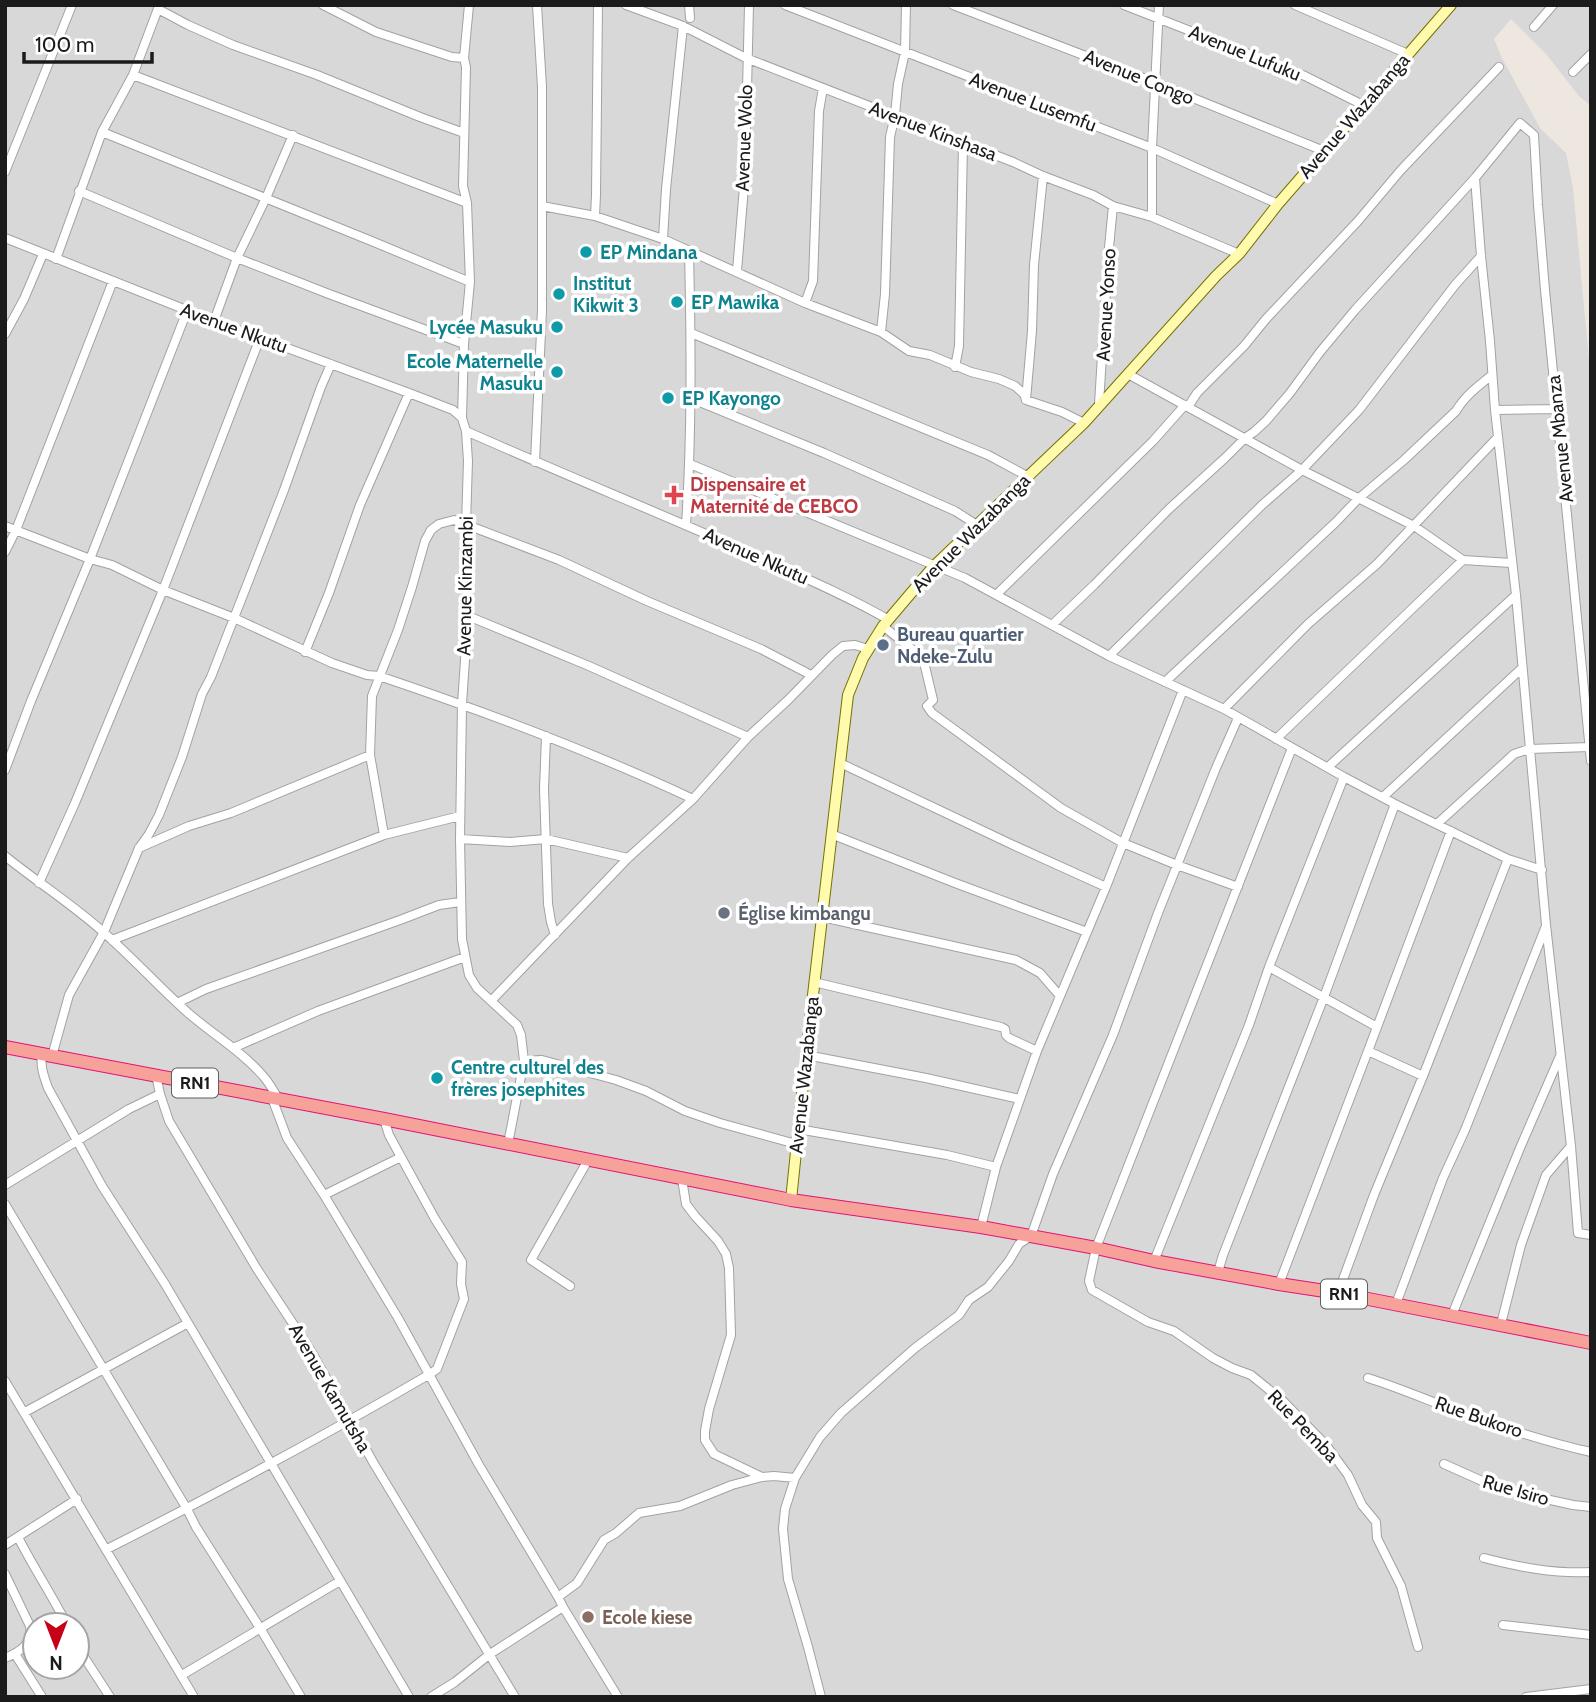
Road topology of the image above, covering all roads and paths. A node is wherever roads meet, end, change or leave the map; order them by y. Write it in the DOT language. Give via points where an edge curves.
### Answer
graph roads {
  1 [pos="72,5"];
  2 [pos="324,5"];
  3 [pos="468,5"];
  4 [pos="537,5"];
  5 [pos="598,5"];
  6 [pos="626,5"];
  7 [pos="689,5"];
  8 [pos="749,5"];
  9 [pos="785,5"];
  10 [pos="906,5"];
  11 [pos="953,5"];
  12 [pos="1124,5"];
  13 [pos="1159,5"];
  14 [pos="1295,5"];
  15 [pos="1553,5"];
  16 [pos="1449,6"];
  17 [pos="159,7"];
  18 [pos="690,18"];
  19 [pos="1158,19"];
  20 [pos="683,26"];
  21 [pos="1534,27"];
  22 [pos="905,52"];
  23 [pos="1408,54"];
  24 [pos="1591,54"];
  25 [pos="464,58"];
  26 [pos="746,58"];
  27 [pos="1499,66"];
  28 [pos="1573,72"];
  29 [pos="133,75"];
  30 [pos="1156,83"];
  31 [pos="823,88"];
  32 [pos="1363,105"];
  33 [pos="895,114"];
  34 [pos="102,132"];
  35 [pos="464,133"];
  36 [pos="293,135"];
  37 [pos="963,143"];
  38 [pos="1152,148"];
  39 [pos="1324,151"];
  40 [pos="5,172"];
  41 [pos="1043,176"];
  42 [pos="1475,178"];
  43 [pos="79,191"];
  44 [pos="266,198"];
  45 [pos="467,203"];
  46 [pos="1278,204"];
  47 [pos="542,206"];
  48 [pos="1113,206"];
  49 [pos="595,216"];
  50 [pos="1152,217"];
  51 [pos="5,238"];
  52 [pos="663,239"];
  53 [pos="689,251"];
  54 [pos="43,254"];
  55 [pos="1239,254"];
  56 [pos="1481,256"];
  57 [pos="237,258"];
  58 [pos="56,259"];
  59 [pos="737,271"];
  60 [pos="113,281"];
  61 [pos="470,282"];
  62 [pos="805,303"];
  63 [pos="187,311"];
  64 [pos="214,321"];
  65 [pos="881,332"];
  66 [pos="691,333"];
  67 [pos="5,334"];
  68 [pos="260,338"];
  69 [pos="464,344"];
  70 [pos="331,364"];
  71 [pos="955,367"];
  72 [pos="1128,374"];
  73 [pos="1492,375"];
  74 [pos="410,393"];
  75 [pos="690,398"];
  76 [pos="1026,400"];
  77 [pos="1100,404"];
  78 [pos="1186,406"];
  79 [pos="1557,409"];
  80 [pos="1495,410"];
  81 [pos="463,418"];
  82 [pos="1084,423"];
  83 [pos="466,431"];
  84 [pos="1498,437"];
  85 [pos="1245,438"];
  86 [pos="535,462"];
  87 [pos="690,464"];
  88 [pos="1302,470"];
  89 [pos="1027,476"];
  90 [pos="1358,499"];
  91 [pos="466,524"];
  92 [pos="685,525"];
  93 [pos="977,525"];
  94 [pos="5,526"];
  95 [pos="1414,526"];
  96 [pos="16,530"];
  97 [pos="5,552"];
  98 [pos="90,559"];
  99 [pos="1463,560"];
  100 [pos="1511,564"];
  101 [pos="934,566"];
  102 [pos="163,590"];
  103 [pos="997,594"];
  104 [pos="1516,595"];
  105 [pos="468,616"];
  106 [pos="234,618"];
  107 [pos="886,623"];
  108 [pos="1052,625"];
  109 [pos="868,649"];
  110 [pos="304,652"];
  111 [pos="1109,656"];
  112 [pos="1521,669"];
  113 [pos="811,675"];
  114 [pos="379,676"];
  115 [pos="1165,681"];
  116 [pos="1183,690"];
  117 [pos="462,704"];
  118 [pos="1224,709"];
  119 [pos="1238,718"];
  120 [pos="546,736"];
  121 [pos="748,737"];
  122 [pos="1276,739"];
  123 [pos="1590,747"];
  124 [pos="1292,748"];
  125 [pos="1529,749"];
  126 [pos="370,755"];
  127 [pos="1591,761"];
  128 [pos="840,762"];
  129 [pos="1328,767"];
  130 [pos="5,770"];
  131 [pos="1344,777"];
  132 [pos="1383,797"];
  133 [pos="693,799"];
  134 [pos="1395,804"];
  135 [pos="460,816"];
  136 [pos="1437,824"];
  137 [pos="1451,831"];
  138 [pos="831,834"];
  139 [pos="384,835"];
  140 [pos="460,839"];
  141 [pos="546,839"];
  142 [pos="1123,843"];
  143 [pos="139,848"];
  144 [pos="5,856"];
  145 [pos="628,858"];
  146 [pos="1508,859"];
  147 [pos="1177,865"];
  148 [pos="1542,870"];
  149 [pos="39,883"];
  150 [pos="1106,887"];
  151 [pos="1238,887"];
  152 [pos="460,902"];
  153 [pos="822,917"];
  154 [pos="1546,925"];
  155 [pos="104,932"];
  156 [pos="1087,932"];
  157 [pos="555,935"];
  158 [pos="112,940"];
  159 [pos="465,957"];
  160 [pos="1269,967"];
  161 [pos="814,982"];
  162 [pos="1060,996"];
  163 [pos="1324,998"];
  164 [pos="491,1001"];
  165 [pos="177,1003"];
  166 [pos="1377,1027"];
  167 [pos="5,1047"];
  168 [pos="233,1048"];
  169 [pos="1037,1051"];
  170 [pos="1368,1051"];
  171 [pos="47,1055"];
  172 [pos="806,1055"];
  173 [pos="1560,1056"];
  174 [pos="524,1060"];
  175 [pos="156,1076"];
  176 [pos="1423,1076"];
  177 [pos="159,1094"];
  178 [pos="275,1099"];
  179 [pos="1020,1099"];
  180 [pos="384,1119"];
  181 [pos="798,1129"];
  182 [pos="77,1141"];
  183 [pos="508,1144"];
  184 [pos="796,1144"];
  185 [pos="1571,1146"];
  186 [pos="401,1157"];
  187 [pos="588,1160"];
  188 [pos="996,1167"];
  189 [pos="682,1178"];
  190 [pos="5,1185"];
  191 [pos="324,1195"];
  192 [pos="791,1200"];
  193 [pos="5,1204"];
  194 [pos="981,1227"];
  195 [pos="1591,1235"];
  196 [pos="1031,1236"];
  197 [pos="1096,1248"];
  198 [pos="1154,1261"];
  199 [pos="1218,1272"];
  200 [pos="1279,1284"];
  201 [pos="570,1286"];
  202 [pos="1338,1293"];
  203 [pos="1396,1304"];
  204 [pos="1452,1315"];
  205 [pos="188,1323"];
  206 [pos="1502,1324"];
  207 [pos="1591,1343"];
  208 [pos="103,1370"];
  209 [pos="430,1374"];
  210 [pos="1368,1378"];
  211 [pos="5,1381"];
  212 [pos="25,1412"];
  213 [pos="350,1421"];
  214 [pos="1591,1452"];
  215 [pos="271,1464"];
  216 [pos="1444,1464"];
  217 [pos="762,1477"];
  218 [pos="795,1478"];
  219 [pos="78,1499"];
  220 [pos="1591,1507"];
  221 [pos="187,1509"];
  222 [pos="18,1537"];
  223 [pos="5,1545"];
  224 [pos="107,1549"];
  225 [pos="1484,1558"];
  226 [pos="1591,1572"];
  227 [pos="5,1574"];
  228 [pos="340,1581"];
  229 [pos="558,1597"];
  230 [pos="563,1607"];
  231 [pos="60,1611"];
  232 [pos="1503,1625"];
  233 [pos="260,1628"];
  234 [pos="1591,1635"];
  235 [pos="1418,1647"];
  236 [pos="15,1654"];
  237 [pos="490,1654"];
  238 [pos="5,1658"];
  239 [pos="91,1668"];
  240 [pos="182,1675"];
  241 [pos="1591,1689"];
  242 [pos="42,1697"];
  243 [pos="110,1697"];
  244 [pos="194,1697"];
  245 [pos="301,1697"];
  246 [pos="408,1697"];
  247 [pos="431,1697"];
  248 [pos="515,1697"];
  249 [pos="618,1697"];
  250 [pos="821,1697"];
  251 [pos="1526,1697"];
  1 -- 40 [label="street"];
  2 -- 25 [label="street" via="376,32"];
  3 -- 25 [label="street, Avenue Kinzambi"];
  4 -- 47 [label="street"];
  5 -- 49 [label="street"];
  6 -- 20 [label="street, Avenue Kinshasa"];
  7 -- 18 [label="street"];
  8 -- 26 [label="street, Avenue Wolo"];
  9 -- 22 [label="street, Avenue Lusemfu"];
  10 -- 22 [label="street"];
  11 -- 30 [label="street, Avenue Congo"];
  12 -- 19 [label="street, Avenue Lufuku"];
  13 -- 19 [label="street"];
  14 -- 23 [label="street"];
  15 -- 21 [label="street"];
  16 -- 23 [label="main road, Avenue Wazabanga"];
  17 -- 29 [label="street"];
  17 -- 35 [label="street" via="233,45"];
  19 -- 30 [label="street"];
  19 -- 32 [label="street, Avenue Lufuku" via="1305,76"];
  20 -- 26 [label="street, Avenue Kinshasa"];
  20 -- 52 [label="street"];
  22 -- 33 [label="street"];
  22 -- 38 [label="street, Avenue Lusemfu"];
  23 -- 32 [label="main road, Avenue Wazabanga"];
  24 -- 28 [label="street"];
  25 -- 35 [label="street, Avenue Kinzambi"];
  26 -- 31 [label="street, Avenue Kinshasa"];
  26 -- 59 [label="street, Avenue Wolo" via="745,174"];
  27 -- 78 [label="street"];
  29 -- 34 [label="street"];
  29 -- 36 [label="street"];
  30 -- 38 [label="street"];
  30 -- 39 [label="street, Avenue Congo"];
  31 -- 33 [label="street, Avenue Kinshasa"];
  31 -- 62 [label="street" via="813,281"];
  32 -- 39 [label="main road, Avenue Wazabanga"];
  33 -- 37 [label="street, Avenue Kinshasa"];
  33 -- 65 [label="street" via="890,137"];
  34 -- 43 [label="street"];
  34 -- 44 [label="street"];
  35 -- 45 [label="street, Avenue Kinzambi"];
  36 -- 44 [label="street"];
  36 -- 45 [label="street"];
  37 -- 41 [label="street, Avenue Kinshasa"];
  37 -- 71 [label="street"];
  38 -- 46 [label="street, Avenue Lusemfu"];
  38 -- 50 [label="street"];
  39 -- 46 [label="main road, Avenue Wazabanga"];
  41 -- 48 [label="street, Avenue Kinshasa"];
  41 -- 76 [label="street"];
  42 -- 56 [label="street"];
  42 -- 79 [label="street, Avenue Mbanza" via="1520,123 1534,135"];
  42 -- 85 [label="street" via="1355,310 1266,421"];
  43 -- 57 [label="street"];
  43 -- 58 [label="street"];
  44 -- 57 [label="street"];
  44 -- 61 [label="street"];
  45 -- 61 [label="street, Avenue Kinzambi"];
  46 -- 55 [label="main road, Avenue Wazabanga"];
  47 -- 49 [label="street"];
  47 -- 86 [label="street"];
  48 -- 50 [label="street, Avenue Kinshasa"];
  48 -- 77 [label="street, Avenue Yonso"];
  49 -- 52 [label="street"];
  50 -- 55 [label="street, Avenue Kinshasa"];
  51 -- 54 [label="street, Avenue Nkutu"];
  52 -- 53 [label="street"];
  53 -- 59 [label="street"];
  53 -- 66 [label="street"];
  54 -- 58 [label="street, Avenue Nkutu"];
  54 -- 67 [label="street"];
  55 -- 72 [label="main road, Avenue Wazabanga"];
  56 -- 73 [label="street"];
  56 -- 88 [label="street" via="1359,410"];
  57 -- 64 [label="street"];
  57 -- 69 [label="street"];
  58 -- 60 [label="street, Avenue Nkutu"];
  59 -- 62 [label="street"];
  60 -- 63 [label="street, Avenue Nkutu"];
  60 -- 96 [label="street"];
  61 -- 69 [label="street, Avenue Kinzambi"];
  62 -- 65 [label="street"];
  63 -- 64 [label="street, Avenue Nkutu"];
  63 -- 98 [label="street"];
  64 -- 68 [label="street, Avenue Nkutu"];
  65 -- 71 [label="street" via="909,351"];
  66 -- 75 [label="street"];
  66 -- 89 [label="street" via="988,455"];
  68 -- 70 [label="street, Avenue Nkutu"];
  68 -- 102 [label="street"];
  69 -- 81 [label="street, Avenue Kinzambi"];
  70 -- 74 [label="street, Avenue Nkutu"];
  70 -- 106 [label="street"];
  71 -- 76 [label="street" via="1015,386"];
  72 -- 77 [label="main road, Avenue Wazabanga"];
  72 -- 78 [label="street"];
  73 -- 80 [label="street"];
  73 -- 90 [label="street"];
  74 -- 81 [label="street, Avenue Nkutu"];
  74 -- 110 [label="street"];
  75 -- 87 [label="street"];
  75 -- 93 [label="street" via="824,453"];
  76 -- 82 [label="street"];
  77 -- 82 [label="main road, Avenue Wazabanga"];
  78 -- 85 [label="street"];
  78 -- 103 [label="street"];
  79 -- 80 [label="street"];
  79 -- 123 [label="street, Avenue Mbanza"];
  80 -- 84 [label="street"];
  81 -- 83 [label="street, Avenue Kinzambi"];
  82 -- 89 [label="main road, Avenue Wazabanga"];
  83 -- 86 [label="street, Avenue Nkutu"];
  83 -- 91 [label="street, Avenue Kinzambi"];
  84 -- 95 [label="street"];
  84 -- 100 [label="street"];
  85 -- 88 [label="street"];
  85 -- 108 [label="street"];
  86 -- 92 [label="street, Avenue Nkutu"];
  87 -- 92 [label="street"];
  87 -- 101 [label="street"];
  88 -- 90 [label="street"];
  88 -- 111 [label="street"];
  89 -- 93 [label="main road, Avenue Wazabanga"];
  90 -- 95 [label="street"];
  90 -- 115 [label="street"];
  91 -- 105 [label="street, Avenue Kinzambi"];
  91 -- 113 [label="street" via="559,560"];
  91 -- 114 [label="street" via="454,520 431,530"];
  92 -- 107 [label="street, Avenue Nkutu" via="852,599"];
  93 -- 101 [label="main road, Avenue Wazabanga"];
  94 -- 96 [label="street"];
  95 -- 99 [label="street"];
  95 -- 118 [label="street"];
  96 -- 97 [label="street"];
  96 -- 98 [label="street"];
  98 -- 102 [label="street"];
  98 -- 130 [label="street"];
  99 -- 100 [label="street"];
  99 -- 122 [label="street"];
  100 -- 104 [label="street"];
  101 -- 103 [label="street"];
  101 -- 107 [label="main road, Avenue Wazabanga"];
  102 -- 106 [label="street"];
  102 -- 149 [label="street"];
  103 -- 108 [label="street"];
  104 -- 112 [label="street"];
  104 -- 129 [label="street"];
  105 -- 117 [label="street, Avenue Kinzambi"];
  105 -- 121 [label="street"];
  106 -- 110 [label="street"];
  106 -- 143 [label="street" via="202,694 183,757 159,815"];
  107 -- 109 [label="main road, Avenue Wazabanga"];
  107 -- 142 [label="street, Avenue Nkutu" via="923,658 933,700 927,706 932,713 1061,808"];
  108 -- 111 [label="street"];
  109 -- 113 [label="street" via="844,646"];
  109 -- 128 [label="main road, Avenue Wazabanga" via="848,695"];
  110 -- 114 [label="street"];
  111 -- 115 [label="street"];
  112 -- 125 [label="street"];
  112 -- 132 [label="street"];
  113 -- 121 [label="street"];
  114 -- 117 [label="street"];
  114 -- 126 [label="street" via="372,696"];
  115 -- 116 [label="street"];
  116 -- 118 [label="street"];
  116 -- 142 [label="street"];
  117 -- 120 [label="street"];
  117 -- 135 [label="street, Avenue Kinzambi"];
  118 -- 119 [label="street"];
  119 -- 122 [label="street"];
  119 -- 147 [label="street"];
  120 -- 133 [label="street"];
  120 -- 141 [label="street"];
  121 -- 133 [label="street"];
  122 -- 124 [label="street"];
  123 -- 125 [label="street"];
  123 -- 127 [label="street, Avenue Mbanza"];
  124 -- 129 [label="street"];
  124 -- 151 [label="street"];
  125 -- 136 [label="street" via="1514,754"];
  125 -- 148 [label="street"];
  126 -- 139 [label="street"];
  126 -- 143 [label="street"];
  128 -- 138 [label="main road, Avenue Wazabanga"];
  128 -- 150 [label="street"];
  129 -- 131 [label="street"];
  131 -- 132 [label="street"];
  131 -- 160 [label="street"];
  132 -- 134 [label="street"];
  133 -- 145 [label="street"];
  134 -- 136 [label="street"];
  134 -- 163 [label="street"];
  135 -- 139 [label="street"];
  135 -- 140 [label="street, Avenue Kinzambi"];
  136 -- 137 [label="street"];
  137 -- 146 [label="street"];
  137 -- 166 [label="street"];
  138 -- 153 [label="main road, Avenue Wazabanga"];
  138 -- 156 [label="street"];
  139 -- 158 [label="street"];
  140 -- 141 [label="street"];
  140 -- 152 [label="street, Avenue Kinzambi"];
  141 -- 145 [label="street"];
  141 -- 157 [label="street" via="548,904"];
  142 -- 147 [label="street, Avenue Nkutu"];
  142 -- 150 [label="street"];
  143 -- 155 [label="street"];
  144 -- 149 [label="street"];
  145 -- 157 [label="street"];
  146 -- 148 [label="street"];
  146 -- 176 [label="street"];
  147 -- 151 [label="street, Avenue Nkutu"];
  147 -- 196 [label="street"];
  148 -- 154 [label="street"];
  149 -- 155 [label="street"];
  150 -- 156 [label="street"];
  151 -- 197 [label="street"];
  152 -- 159 [label="street, Avenue Kinzambi"];
  152 -- 165 [label="street" via="439,905"];
  153 -- 161 [label="main road, Avenue Wazabanga"];
  153 -- 162 [label="street" via="1016,960 1040,972"];
  154 -- 173 [label="street"];
  154 -- 203 [label="street"];
  155 -- 158 [label="street"];
  155 -- 171 [label="street" via="69,995"];
  156 -- 162 [label="street"];
  157 -- 164 [label="street"];
  158 -- 165 [label="street"];
  159 -- 164 [label="street, Avenue Kinzambi" via="469,975"];
  159 -- 168 [label="street"];
  160 -- 163 [label="street"];
  160 -- 198 [label="street"];
  161 -- 169 [label="street" via="1002,1027 1009,1038"];
  161 -- 172 [label="main road, Avenue Wazabanga"];
  162 -- 169 [label="street"];
  163 -- 166 [label="street"];
  163 -- 199 [label="street"];
  164 -- 174 [label="street, Avenue Kinzambi" via="517,1025"];
  165 -- 168 [label="street"];
  166 -- 170 [label="street"];
  167 -- 171 [label="highway, RN1"];
  168 -- 178 [label="street" via="264,1077"];
  169 -- 179 [label="street"];
  170 -- 176 [label="street"];
  170 -- 200 [label="street"];
  171 -- 175 [label="highway, RN1"];
  171 -- 182 [label="street" via="41,1062 42,1073"];
  172 -- 179 [label="street"];
  172 -- 181 [label="main road, Avenue Wazabanga"];
  173 -- 185 [label="street"];
  173 -- 204 [label="street"];
  174 -- 183 [label="street, Avenue Kinzambi"];
  174 -- 184 [label="street" via="542,1060 617,1080 696,1115"];
  175 -- 177 [label="street, Avenue Kamutsha"];
  175 -- 178 [label="highway, RN1"];
  176 -- 202 [label="street"];
  177 -- 182 [label="street"];
  177 -- 213 [label="street, Avenue Kamutsha" via="169,1121"];
  178 -- 180 [label="highway, RN1"];
  178 -- 191 [label="street" via="286,1138"];
  179 -- 188 [label="street"];
  180 -- 183 [label="highway, RN1"];
  180 -- 186 [label="street"];
  181 -- 184 [label="main road, Avenue Wazabanga"];
  181 -- 188 [label="street"];
  182 -- 190 [label="street"];
  182 -- 205 [label="street"];
  183 -- 187 [label="highway, RN1"];
  184 -- 192 [label="main road, Avenue Wazabanga"];
  185 -- 195 [label="street" via="1578,1233"];
  185 -- 206 [label="street" via="1546,1175 1521,1245"];
  186 -- 191 [label="street"];
  186 -- 209 [label="street" via="462,1262 464,1298 437,1369"];
  187 -- 189 [label="highway, RN1"];
  187 -- 201 [label="street" via="531,1261"];
  188 -- 194 [label="street"];
  189 -- 192 [label="highway, RN1"];
  189 -- 217 [label="street" via="686,1204 718,1241 729,1268 731,1335 709,1409 705,1440 714,1454"];
  191 -- 209 [label="street"];
  192 -- 194 [label="highway, RN1"];
  193 -- 208 [label="street"];
  194 -- 196 [label="highway, RN1"];
  196 -- 197 [label="highway, RN1"];
  196 -- 218 [label="street" via="959,1315 841,1413"];
  197 -- 198 [label="highway, RN1"];
  197 -- 235 [label="street, Rue Pemba" via="1089,1281 1092,1290 1148,1322 1174,1331 1213,1359 1251,1375 1326,1445 1376,1522 1377,1538 1401,1586"];
  198 -- 199 [label="highway, RN1"];
  199 -- 200 [label="highway, RN1"];
  200 -- 202 [label="highway, RN1"];
  202 -- 203 [label="highway, RN1"];
  203 -- 204 [label="highway, RN1"];
  204 -- 206 [label="highway, RN1"];
  205 -- 208 [label="street"];
  205 -- 215 [label="street"];
  206 -- 207 [label="highway, RN1"];
  208 -- 212 [label="street"];
  208 -- 221 [label="street"];
  209 -- 213 [label="street"];
  209 -- 229 [label="street"];
  210 -- 214 [label="street, Rue Bukoro" via="1470,1416"];
  211 -- 212 [label="street"];
  212 -- 219 [label="street"];
  213 -- 215 [label="street"];
  213 -- 237 [label="street, Avenue Kamutsha"];
  215 -- 221 [label="street"];
  215 -- 228 [label="street"];
  216 -- 220 [label="street, Rue Isiro" via="1500,1489"];
  217 -- 218 [label="street"];
  217 -- 229 [label="street" via="680,1506 639,1513 604,1540 577,1583"];
  218 -- 250 [label="street" via="783,1529 788,1579"];
  219 -- 222 [label="street"];
  219 -- 224 [label="street"];
  221 -- 224 [label="street"];
  221 -- 233 [label="street"];
  222 -- 223 [label="street"];
  222 -- 231 [label="street"];
  224 -- 240 [label="street"];
  225 -- 226 [label="street" via="1566,1573"];
  227 -- 236 [label="street" via="30,1626 27,1644"];
  228 -- 233 [label="street"];
  228 -- 246 [label="street"];
  229 -- 230 [label="street"];
  230 -- 237 [label="street"];
  230 -- 249 [label="street"];
  232 -- 234 [label="street"];
  233 -- 240 [label="street"];
  233 -- 245 [label="street"];
  236 -- 238 [label="street"];
  236 -- 242 [label="street"];
  237 -- 247 [label="street"];
  237 -- 248 [label="street, Avenue Kamutsha"];
  239 -- 243 [label="street"];
  240 -- 244 [label="street"];
  241 -- 251 [label="street"];
}
